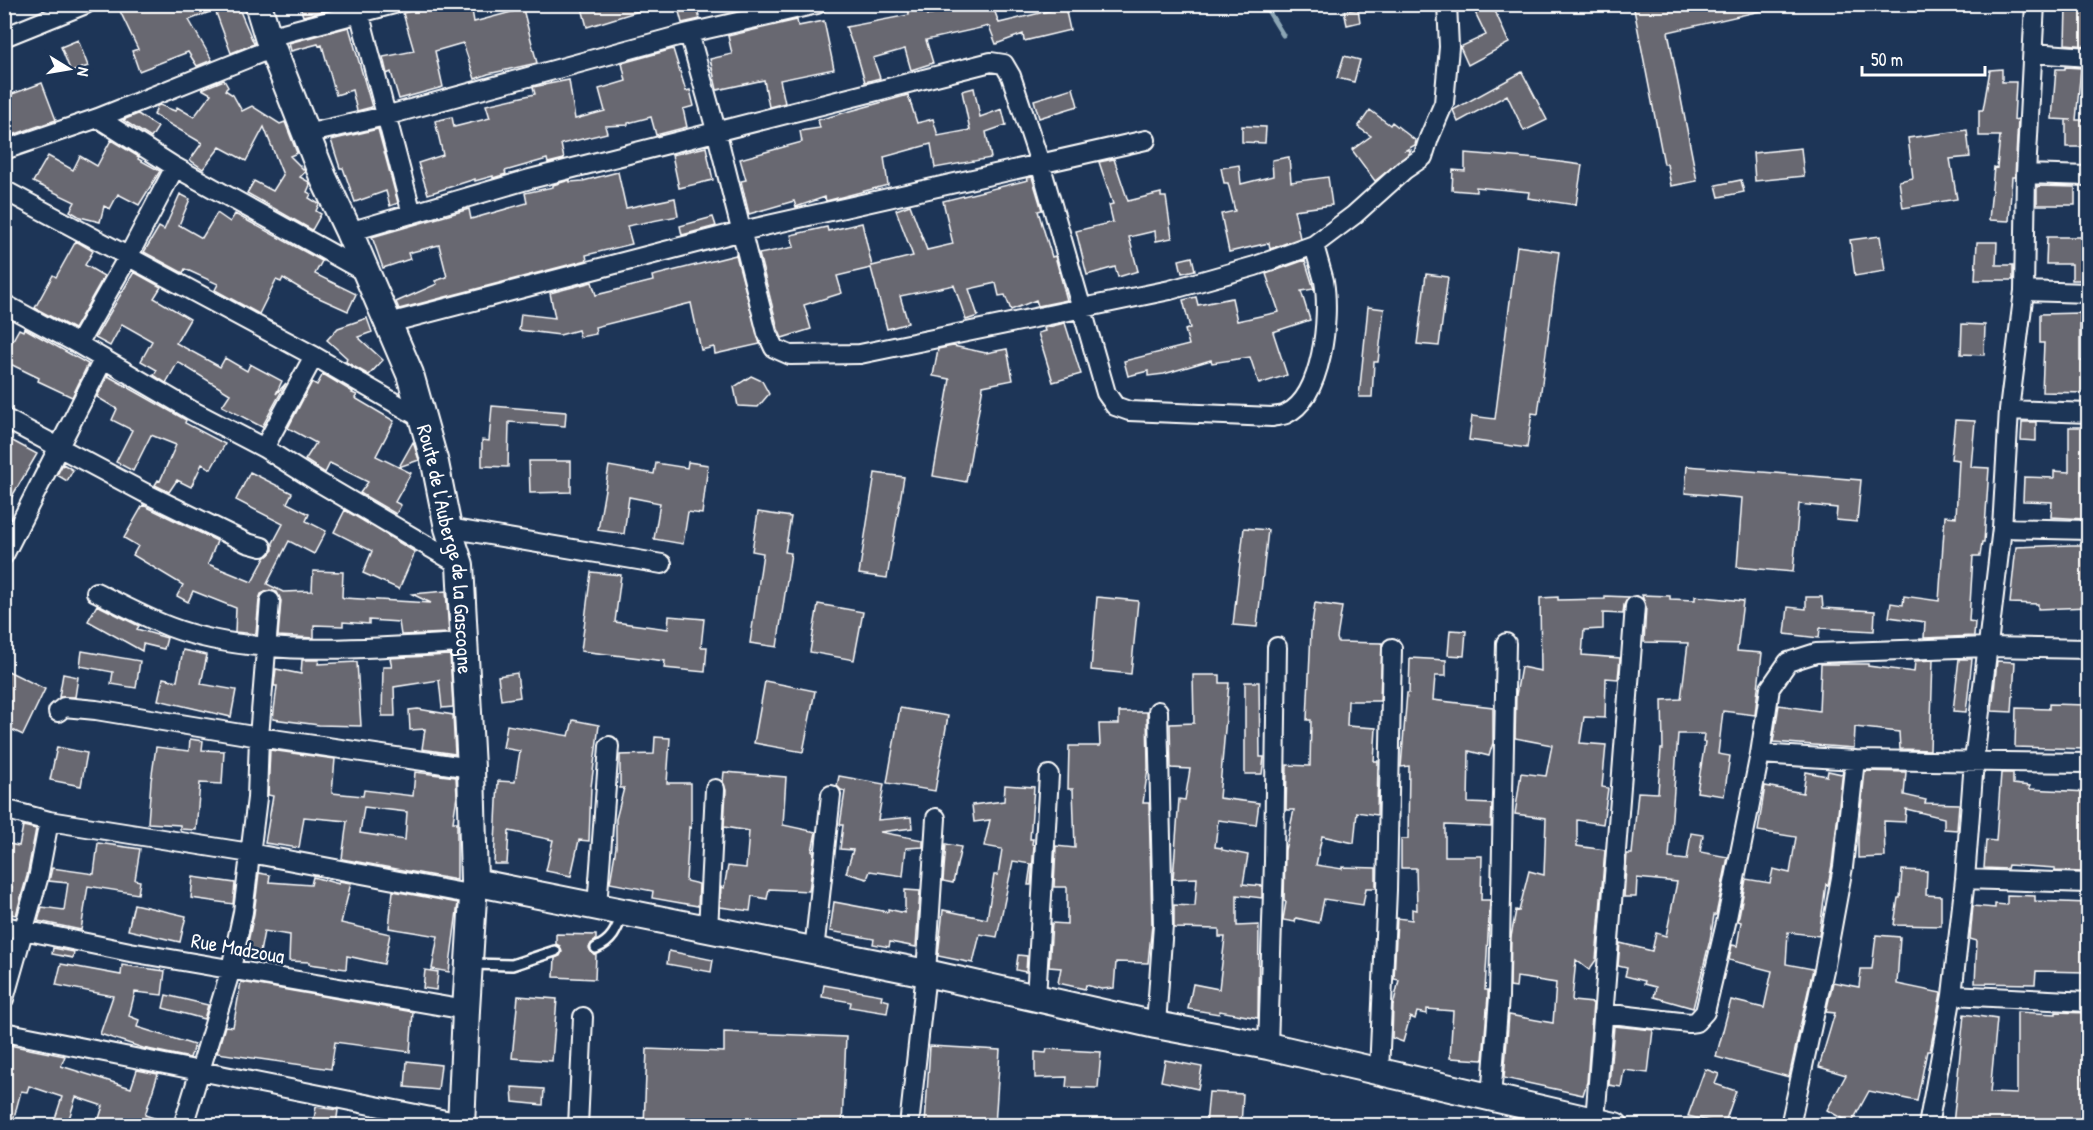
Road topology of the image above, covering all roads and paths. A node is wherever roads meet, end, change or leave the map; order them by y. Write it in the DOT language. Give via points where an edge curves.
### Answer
graph roads {
  1 [pos="86,4"];
  2 [pos="258,4"];
  3 [pos="394,4"];
  4 [pos="818,4"];
  5 [pos="1447,4"];
  6 [pos="2034,4"];
  7 [pos="358,9"];
  8 [pos="689,33"];
  9 [pos="4,37"];
  10 [pos="270,42"];
  11 [pos="2033,53"];
  12 [pos="2088,57"];
  13 [pos="385,116"];
  14 [pos="98,118"];
  15 [pos="716,130"];
  16 [pos="306,134"];
  17 [pos="1146,140"];
  18 [pos="4,150"];
  19 [pos="1040,163"];
  20 [pos="175,166"];
  21 [pos="2026,174"];
  22 [pos="2088,176"];
  23 [pos="4,190"];
  24 [pos="412,214"];
  25 [pos="742,231"];
  26 [pos="349,232"];
  27 [pos="1314,245"];
  28 [pos="129,255"];
  29 [pos="365,272"];
  30 [pos="2024,291"];
  31 [pos="2088,293"];
  32 [pos="4,304"];
  33 [pos="1082,309"];
  34 [pos="389,323"];
  35 [pos="78,344"];
  36 [pos="314,356"];
  37 [pos="103,360"];
  38 [pos="2009,410"];
  39 [pos="2088,413"];
  40 [pos="4,418"];
  41 [pos="421,418"];
  42 [pos="60,448"];
  43 [pos="264,448"];
  44 [pos="448,528"];
  45 [pos="2002,528"];
  46 [pos="2088,530"];
  47 [pos="7,543"];
  48 [pos="262,547"];
  49 [pos="460,564"];
  50 [pos="662,564"];
  51 [pos="96,592"];
  52 [pos="270,601"];
  53 [pos="1635,606"];
  54 [pos="464,643"];
  55 [pos="1506,643"];
  56 [pos="1277,647"];
  57 [pos="1987,647"];
  58 [pos="267,648"];
  59 [pos="1392,648"];
  60 [pos="2088,649"];
  61 [pos="1158,711"];
  62 [pos="58,712"];
  63 [pos="259,737"];
  64 [pos="609,746"];
  65 [pos="1760,754"];
  66 [pos="1855,760"];
  67 [pos="1974,761"];
  68 [pos="2088,764"];
  69 [pos="471,768"];
  70 [pos="1049,775"];
  71 [pos="715,789"];
  72 [pos="831,795"];
  73 [pos="4,808"];
  74 [pos="936,818"];
  75 [pos="49,821"];
  76 [pos="250,853"];
  77 [pos="1965,879"];
  78 [pos="2088,883"];
  79 [pos="474,889"];
  80 [pos="597,907"];
  81 [pos="623,913"];
  82 [pos="4,926"];
  83 [pos="708,930"];
  84 [pos="22,931"];
  85 [pos="596,948"];
  86 [pos="555,951"];
  87 [pos="814,951"];
  88 [pos="469,964"];
  89 [pos="231,969"];
  90 [pos="926,973"];
  91 [pos="1952,995"];
  92 [pos="1036,998"];
  93 [pos="4,999"];
  94 [pos="2088,1002"];
  95 [pos="466,1010"];
  96 [pos="1603,1013"];
  97 [pos="582,1017"];
  98 [pos="1156,1025"];
  99 [pos="4,1032"];
  100 [pos="1268,1046"];
  101 [pos="200,1072"];
  102 [pos="1379,1072"];
  103 [pos="1491,1098"];
  104 [pos="1605,1123"];
  105 [pos="461,1124"];
  106 [pos="183,1125"];
  107 [pos="578,1125"];
  108 [pos="909,1125"];
  109 [pos="1790,1125"];
  110 [pos="1928,1125"];
  1 -- 9 [label="street"];
  2 -- 10 [label="street, Route de l'Auberge de la Gascogne"];
  3 -- 7 [label="street"];
  4 -- 8 [label="street"];
  5 -- 27 [label="street" via="1449,47 1444,103 1423,158"];
  6 -- 11 [label="street"];
  7 -- 10 [label="street"];
  7 -- 13 [label="street"];
  8 -- 13 [label="street"];
  8 -- 15 [label="street"];
  10 -- 14 [label="street"];
  10 -- 16 [label="street, Route de l'Auberge de la Gascogne"];
  11 -- 12 [label="street"];
  11 -- 21 [label="street"];
  13 -- 16 [label="street"];
  13 -- 24 [label="street"];
  14 -- 18 [label="street"];
  14 -- 20 [label="street"];
  15 -- 19 [label="street" via="992,62 1004,64 1011,76"];
  15 -- 24 [label="street"];
  15 -- 25 [label="street"];
  16 -- 26 [label="street, Route de l'Auberge de la Gascogne"];
  17 -- 19 [label="street"];
  19 -- 25 [label="street"];
  19 -- 33 [label="street"];
  20 -- 28 [label="street"];
  20 -- 29 [label="street"];
  21 -- 22 [label="street"];
  21 -- 30 [label="street"];
  23 -- 28 [label="street"];
  24 -- 26 [label="street"];
  25 -- 33 [label="street" via="767,333 774,348 790,355 860,354"];
  25 -- 34 [label="street"];
  26 -- 29 [label="street, Route de l'Auberge de la Gascogne"];
  27 -- 33 [label="street" via="1181,287"];
  27 -- 33 [label="street" via="1324,283 1326,330 1310,388 1286,414 1272,417 1129,411 1115,406 1106,393"];
  28 -- 35 [label="street"];
  28 -- 36 [label="street"];
  29 -- 34 [label="street, Route de l'Auberge de la Gascogne"];
  30 -- 31 [label="street"];
  30 -- 38 [label="street"];
  32 -- 35 [label="street"];
  34 -- 41 [label="street, Route de l'Auberge de la Gascogne" via="410,374"];
  35 -- 37 [label="street"];
  36 -- 41 [label="street"];
  36 -- 43 [label="street"];
  37 -- 42 [label="street"];
  37 -- 43 [label="street"];
  38 -- 39 [label="street"];
  38 -- 45 [label="street"];
  40 -- 42 [label="street"];
  41 -- 44 [label="street, Route de l'Auberge de la Gascogne"];
  42 -- 47 [label="street"];
  42 -- 48 [label="street" via="246,543"];
  43 -- 49 [label="street"];
  44 -- 49 [label="street, Route de l'Auberge de la Gascogne"];
  44 -- 50 [label="street"];
  45 -- 46 [label="street"];
  45 -- 57 [label="street"];
  49 -- 54 [label="street, Route de l'Auberge de la Gascogne"];
  51 -- 58 [label="street" via="171,627"];
  52 -- 58 [label="street"];
  53 -- 96 [label="street"];
  54 -- 58 [label="street"];
  54 -- 69 [label="street, Route de l'Auberge de la Gascogne"];
  55 -- 103 [label="street" via="1499,997"];
  56 -- 100 [label="street"];
  57 -- 60 [label="street"];
  57 -- 65 [label="street" via="1816,653 1788,662 1770,687"];
  57 -- 67 [label="street"];
  58 -- 63 [label="street"];
  59 -- 102 [label="street" via="1388,890"];
  61 -- 98 [label="street" via="1163,925"];
  62 -- 63 [label="street" via="64,707 96,710"];
  63 -- 69 [label="street"];
  63 -- 76 [label="street"];
  64 -- 80 [label="street"];
  65 -- 66 [label="street"];
  65 -- 96 [label="street" via="1705,1012 1696,1022 1689,1023"];
  66 -- 67 [label="street"];
  66 -- 109 [label="street" via="1843,867"];
  67 -- 68 [label="street"];
  67 -- 77 [label="street"];
  69 -- 79 [label="street, Route de l'Auberge de la Gascogne"];
  70 -- 92 [label="street"];
  71 -- 83 [label="street"];
  72 -- 87 [label="street"];
  73 -- 75 [label="street"];
  74 -- 90 [label="street"];
  75 -- 76 [label="street"];
  75 -- 84 [label="street" via="38,879"];
  76 -- 79 [label="street"];
  76 -- 89 [label="street"];
  77 -- 78 [label="street"];
  77 -- 91 [label="street"];
  79 -- 80 [label="street"];
  79 -- 88 [label="street, Route de l'Auberge de la Gascogne"];
  80 -- 81 [label="street"];
  81 -- 83 [label="street"];
  81 -- 85 [label="lane" via="615,933"];
  82 -- 84 [label="street, Rue Madzoua"];
  83 -- 87 [label="street"];
  84 -- 89 [label="street, Rue Madzoua"];
  84 -- 93 [label="street"];
  86 -- 88 [label="lane" via="512,965"];
  87 -- 90 [label="street"];
  88 -- 95 [label="street, Route de l'Auberge de la Gascogne"];
  89 -- 95 [label="street, Rue Madzoua"];
  89 -- 101 [label="street"];
  90 -- 92 [label="street"];
  90 -- 108 [label="street"];
  91 -- 94 [label="street"];
  91 -- 110 [label="street"];
  92 -- 98 [label="street"];
  95 -- 105 [label="street, Route de l'Auberge de la Gascogne"];
  96 -- 104 [label="street"];
  97 -- 107 [label="street"];
  98 -- 100 [label="street"];
  99 -- 101 [label="street"];
  100 -- 102 [label="street"];
  101 -- 105 [label="street"];
  101 -- 106 [label="street"];
  102 -- 103 [label="street"];
  103 -- 104 [label="street"];
}
